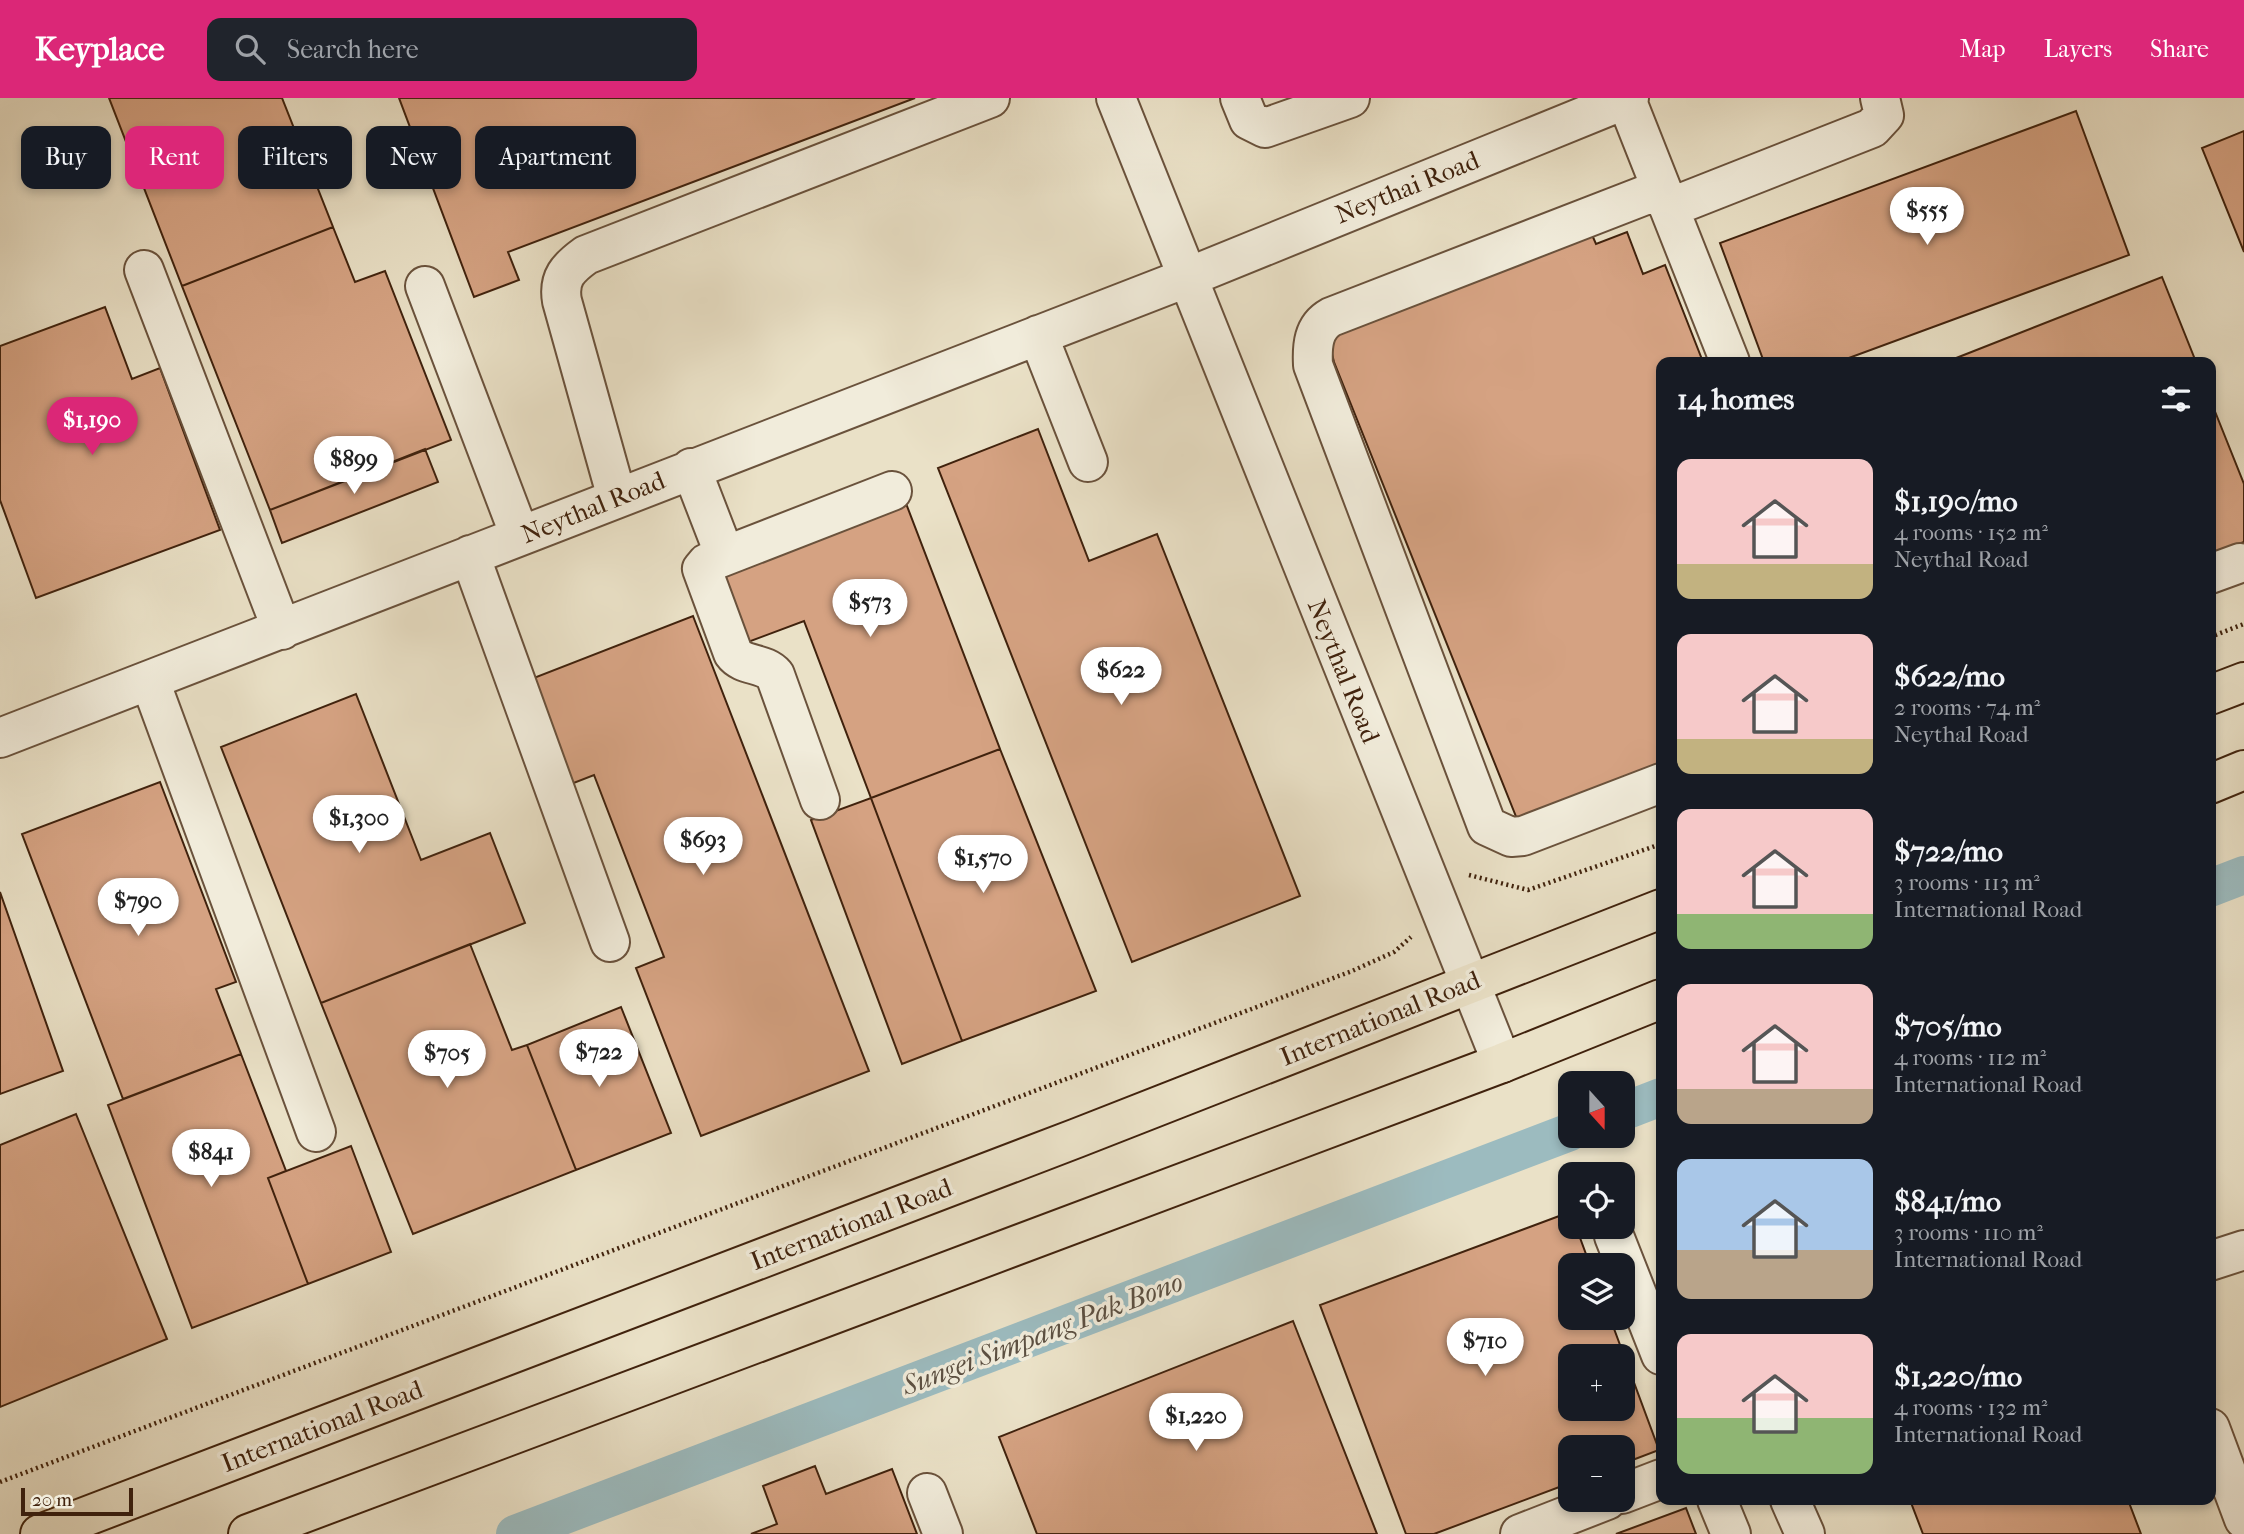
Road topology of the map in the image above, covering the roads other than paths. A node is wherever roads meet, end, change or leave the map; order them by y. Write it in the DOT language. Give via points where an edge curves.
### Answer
graph roads {
  1 [pos="990,98"];
  2 [pos="1116,98"];
  3 [pos="1240,98"];
  4 [pos="1350,98"];
  5 [pos="1880,98"];
  6 [pos="1627,99"];
  7 [pos="1665,199"];
  8 [pos="144,270"];
  9 [pos="1186,278"];
  10 [pos="425,286"];
  11 [pos="1038,335"];
  12 [pos="1728,357"];
  13 [pos="1088,462"];
  14 [pos="691,468"];
  15 [pos="892,491"];
  16 [pos="617,498"];
  17 [pos="520,536"];
  18 [pos="470,555"];
  19 [pos="724,556"];
  20 [pos="282,630"];
  21 [pos="150,681"];
  22 [pos="2244,682"];
  23 [pos="2216,693"];
  24 [pos="0,738"];
  25 [pos="2244,770"];
  26 [pos="2216,781"];
  27 [pos="1656,785"];
  28 [pos="820,800"];
  29 [pos="1656,911"];
  30 [pos="610,942"];
  31 [pos="1470,983"];
  32 [pos="1656,1001"];
  33 [pos="1502,1063"];
  34 [pos="316,1132"];
  35 [pos="1615,1239"];
  36 [pos="2244,1250"];
  37 [pos="2216,1259"];
  38 [pos="1656,1342"];
  39 [pos="2216,1444"];
  40 [pos="1656,1481"];
  41 [pos="1635,1489"];
  42 [pos="927,1493"];
  43 [pos="1719,1505"];
  44 [pos="1792,1505"];
  45 [pos="1576,1512"];
  46 [pos="2244,1519"];
  47 [pos="40,1534"];
  48 [pos="248,1534"];
  49 [pos="943,1534"];
  50 [pos="1520,1534"];
  51 [pos="1731,1534"];
  52 [pos="1805,1534"];
  1 -- 16 [label="street" via="586,254 571,266 561,279 562,301"];
  2 -- 9 [label="street, Neythal Road"];
  3 -- 4 [label="street" via="1249,120 1265,128"];
  5 -- 7 [label="street" via="1884,115 1872,128"];
  6 -- 7 [label="street"];
  6 -- 9 [label="street, Neythai Road"];
  7 -- 12 [label="street"];
  7 -- 27 [label="street" via="1331,317 1318,327 1312,354 1487,826 1523,836"];
  8 -- 20 [label="street"];
  9 -- 11 [label="street, Neythal Road"];
  9 -- 31 [label="street, Neythal Road"];
  10 -- 17 [label="street"];
  11 -- 13 [label="street"];
  11 -- 14 [label="street, Neythal Road"];
  14 -- 16 [label="street, Neythal Road"];
  14 -- 19 [label="street"];
  15 -- 19 [label="street"];
  16 -- 17 [label="street, Neythal Road"];
  17 -- 18 [label="street, Neythal Road"];
  18 -- 20 [label="street, Neythal Road"];
  18 -- 30 [label="street"];
  19 -- 28 [label="street" via="707,563 702,575 738,659 775,676"];
  20 -- 21 [label="street, Neythal Road"];
  21 -- 24 [label="street, Neythal Road"];
  21 -- 34 [label="street"];
  22 -- 23 [label="main road"];
  25 -- 26 [label="main road"];
  29 -- 31 [label="main road, International Road"];
  31 -- 33 [label="street, Neythal Road"];
  31 -- 47 [label="main road, International Road"];
  32 -- 33 [label="main road"];
  33 -- 48 [label="main road"];
  35 -- 38 [label="street"];
  36 -- 37 [label="street"];
  39 -- 46 [label="street"];
  40 -- 41 [label="street"];
  42 -- 49 [label="street"];
  43 -- 51 [label="street"];
  44 -- 52 [label="street"];
  45 -- 50 [label="street"];
}
